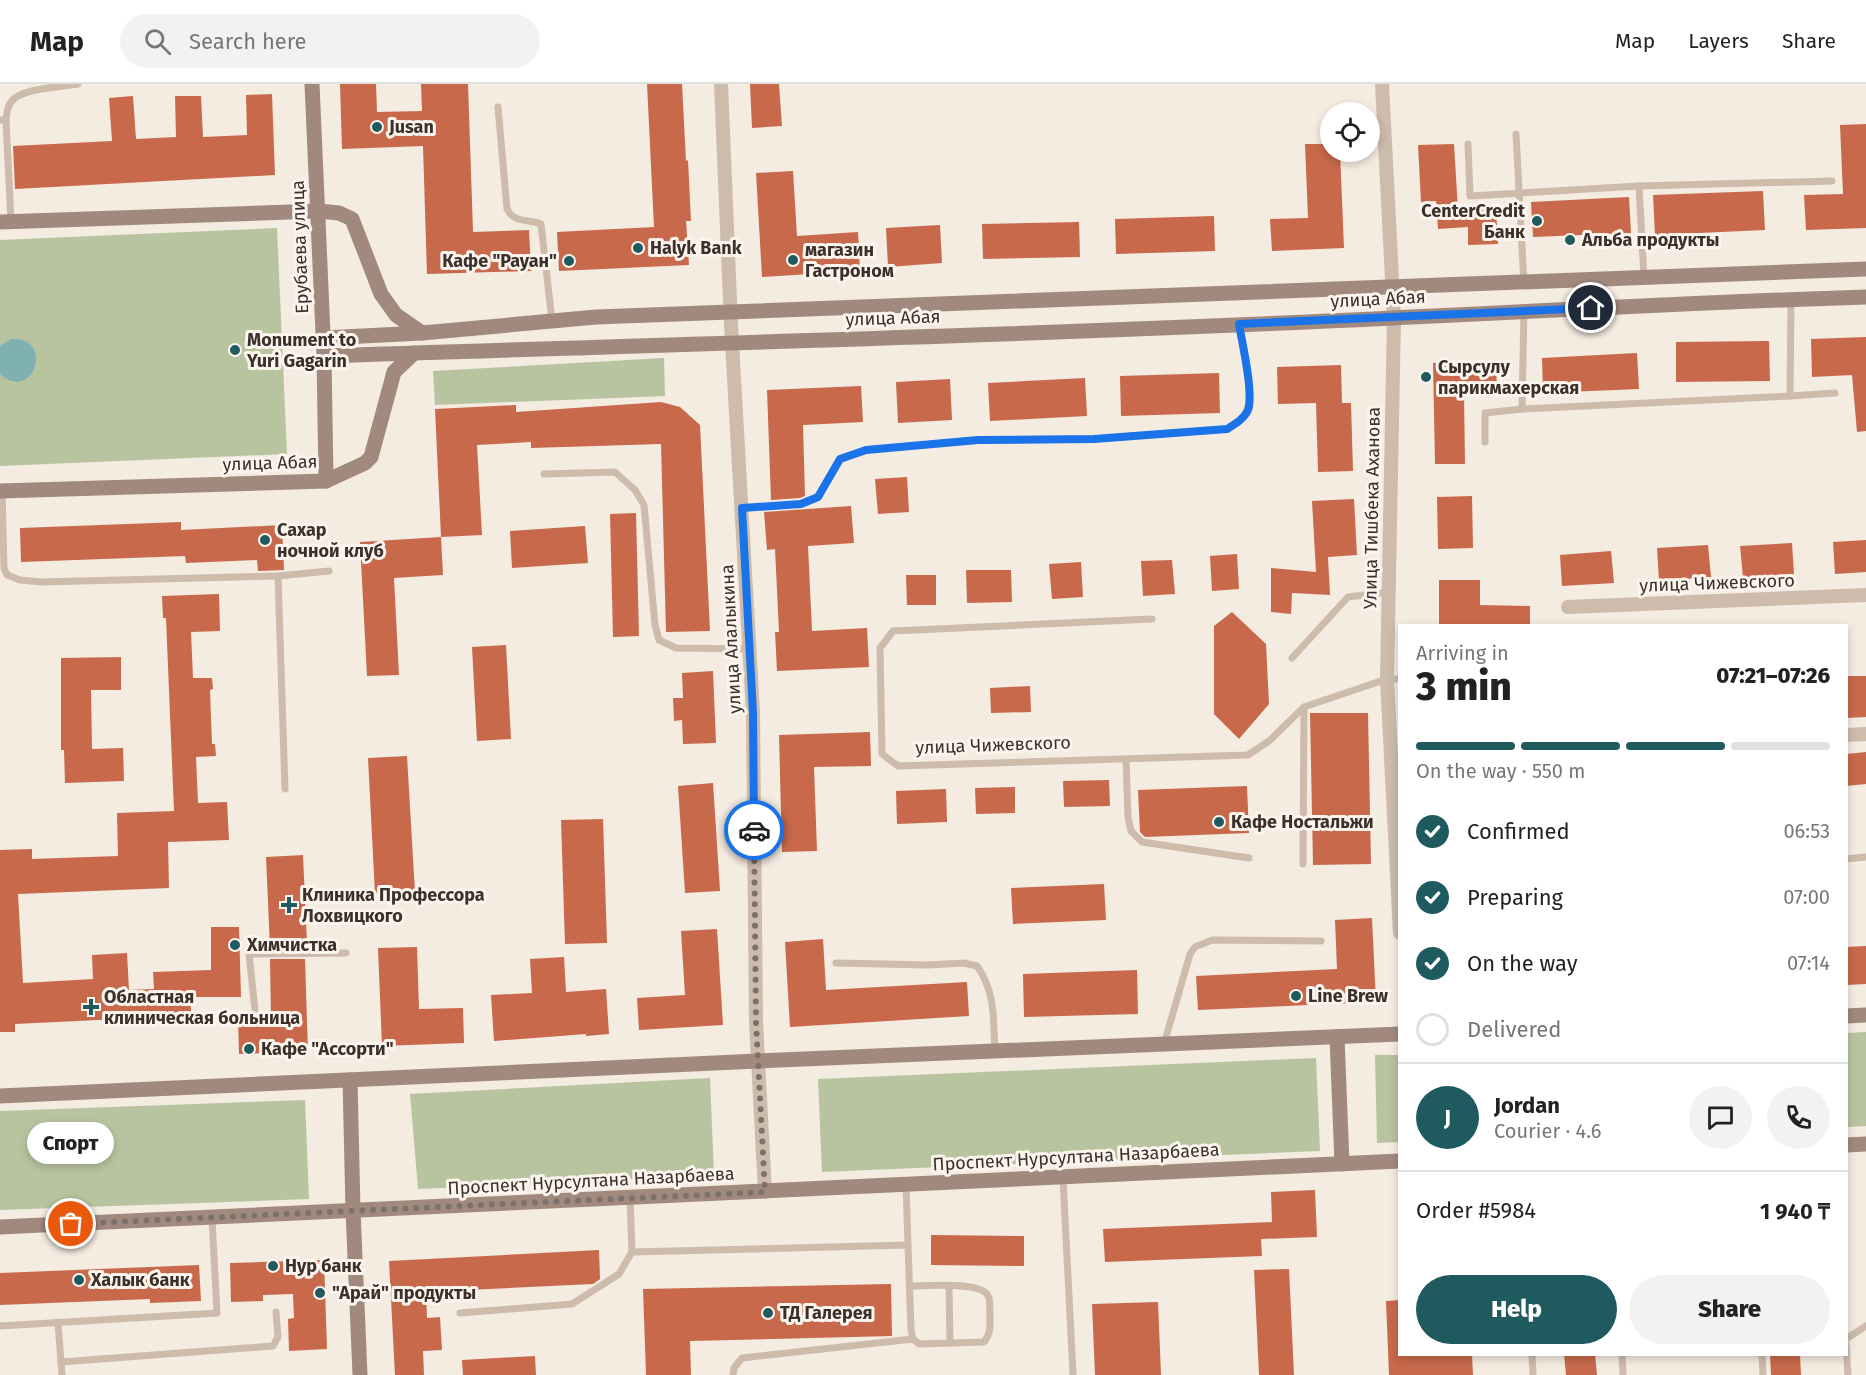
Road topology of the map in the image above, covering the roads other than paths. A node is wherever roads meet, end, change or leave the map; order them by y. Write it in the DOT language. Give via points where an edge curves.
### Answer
graph roads {
  1 [pos="78,84"];
  2 [pos="312,84"];
  3 [pos="722,84"];
  4 [pos="1382,84"];
  5 [pos="498,107"];
  6 [pos="3,120"];
  7 [pos="1516,134"];
  8 [pos="1468,144"];
  9 [pos="1832,181"];
  10 [pos="1639,186"];
  11 [pos="1518,192"];
  12 [pos="318,212"];
  13 [pos="5,222"];
  14 [pos="1866,269"];
  15 [pos="1644,279"];
  16 [pos="1524,283"];
  17 [pos="1393,288"];
  18 [pos="1866,297"];
  19 [pos="1791,299"];
  20 [pos="1524,310"];
  21 [pos="731,312"];
  22 [pos="1394,318"];
  23 [pos="552,321"];
  24 [pos="1239,324"];
  25 [pos="422,333"];
  26 [pos="323,338"];
  27 [pos="733,344"];
  28 [pos="414,353"];
  29 [pos="324,356"];
  30 [pos="1835,393"];
  31 [pos="1790,396"];
  32 [pos="1522,409"];
  33 [pos="1485,442"];
  34 [pos="544,474"];
  35 [pos="326,482"];
  36 [pos="1,491"];
  37 [pos="742,508"];
  38 [pos="329,571"];
  39 [pos="278,576"];
  40 [pos="1389,592"];
  41 [pos="1866,595"];
  42 [pos="1568,607"];
  43 [pos="1152,619"];
  44 [pos="751,650"];
  45 [pos="1292,658"];
  46 [pos="1393,679"];
  47 [pos="1304,707"];
  48 [pos="1866,734"];
  49 [pos="1848,735"];
  50 [pos="1126,759"];
  51 [pos="285,789"];
  52 [pos="1398,852"];
  53 [pos="1866,857"];
  54 [pos="1249,858"];
  55 [pos="1848,859"];
  56 [pos="1303,864"];
  57 [pos="1321,941"];
  58 [pos="346,952"];
  59 [pos="836,963"];
  60 [pos="255,1010"];
  61 [pos="1866,1015"];
  62 [pos="1848,1016"];
  63 [pos="1398,1034"];
  64 [pos="1337,1037"];
  65 [pos="1164,1044"];
  66 [pos="995,1051"];
  67 [pos="758,1061"];
  68 [pos="350,1080"];
  69 [pos="0,1096"];
  70 [pos="1866,1144"];
  71 [pos="1848,1145"];
  72 [pos="1398,1161"];
  73 [pos="1341,1164"];
  74 [pos="1063,1178"];
  75 [pos="906,1185"];
  76 [pos="765,1192"];
  77 [pos="630,1198"];
  78 [pos="353,1210"];
  79 [pos="212,1218"];
  80 [pos="0,1227"];
  81 [pos="908,1245"];
  82 [pos="632,1252"];
  83 [pos="909,1286"];
  84 [pos="949,1286"];
  85 [pos="276,1312"];
  86 [pos="460,1313"];
  87 [pos="58,1323"];
  88 [pos="0,1326"];
  89 [pos="1866,1326"];
  90 [pos="1848,1338"];
  91 [pos="914,1339"];
  92 [pos="950,1343"];
  93 [pos="1532,1356"];
  94 [pos="1622,1356"];
  95 [pos="1762,1356"];
  96 [pos="1847,1356"];
  97 [pos="61,1362"];
  98 [pos="62,1375"];
  99 [pos="360,1375"];
  100 [pos="733,1375"];
  101 [pos="1073,1375"];
  102 [pos="1533,1375"];
  103 [pos="1623,1375"];
  104 [pos="1763,1375"];
  105 [pos="1848,1375"];
  1 -- 6 [label="lane" via="16,96"];
  2 -- 12 [label="main road, Ерубаева улица"];
  3 -- 21 [label="street, улица Алалыкина"];
  4 -- 17 [label="street, Улица Тишбека Аханова"];
  5 -- 23 [label="lane" via="507,209 510,216 541,225"];
  6 -- 13 [label="lane"];
  7 -- 11 [label="lane"];
  8 -- 11 [label="lane" via="1470,196"];
  9 -- 10 [label="lane"];
  10 -- 11 [label="lane"];
  10 -- 15 [label="lane"];
  11 -- 16 [label="lane"];
  12 -- 13 [label="main road"];
  12 -- 25 [label="main road" via="339,213 352,219 381,294 396,315"];
  12 -- 26 [label="main road, Ерубаева улица"];
  14 -- 15 [label="main road, улица Абая"];
  15 -- 16 [label="main road, улица Абая"];
  16 -- 17 [label="main road, улица Абая"];
  17 -- 21 [label="main road, улица Абая"];
  17 -- 22 [label="street, Улица Тишбека Аханова"];
  18 -- 19 [label="main road, улица Абая"];
  19 -- 20 [label="main road, улица Абая"];
  19 -- 31 [label="lane"];
  20 -- 22 [label="main road, улица Абая"];
  20 -- 32 [label="lane"];
  21 -- 23 [label="main road, улица Абая"];
  21 -- 27 [label="street, улица Алалыкина"];
  22 -- 24 [label="main road, улица Абая"];
  22 -- 40 [label="street, Улица Тишбека Аханова"];
  23 -- 25 [label="main road, улица Абая"];
  24 -- 27 [label="main road, улица Абая"];
  24 -- 37 [label="lane" via="1250,399 1247,412 1227,429 1094,439 978,440 866,450 840,459 818,497 801,504"];
  25 -- 26 [label="main road, улица Абая"];
  26 -- 29 [label="main road, Ерубаева улица"];
  27 -- 28 [label="main road, улица Абая"];
  27 -- 37 [label="street, улица Алалыкина"];
  28 -- 29 [label="main road"];
  28 -- 35 [label="main road, улица Абая" via="394,372 371,457"];
  29 -- 35 [label="main road, Ерубаева улица"];
  30 -- 31 [label="lane"];
  31 -- 32 [label="lane"];
  32 -- 33 [label="lane" via="1485,413"];
  34 -- 44 [label="lane" via="615,472 635,490 644,505 659,640 676,648"];
  35 -- 36 [label="main road, улица Абая"];
  36 -- 39 [label="lane" via="4,568 7,575 20,580"];
  37 -- 44 [label="street, улица Алалыкина"];
  38 -- 39 [label="lane"];
  39 -- 51 [label="lane"];
  40 -- 45 [label="lane" via="1348,597"];
  40 -- 46 [label="street, Улица Тишбека Аханова"];
  41 -- 42 [label="street, улица Чижевского"];
  43 -- 50 [label="lane, улица Чижевского" via="893,632 880,648 882,754 898,766"];
  44 -- 67 [label="street, улица Алалыкина"];
  46 -- 47 [label="lane, улица Чижевского"];
  46 -- 52 [label="street, Улица Тишбека Аханова"];
  47 -- 50 [label="lane, улица Чижевского" via="1269,741 1248,755"];
  47 -- 56 [label="lane"];
  48 -- 49 [label="street"];
  50 -- 54 [label="lane" via="1128,817 1131,831 1142,842"];
  53 -- 55 [label="lane"];
  57 -- 65 [label="lane" via="1212,940 1195,947"];
  58 -- 60 [label="lane" via="249,954"];
  59 -- 66 [label="lane" via="977,966 992,996"];
  61 -- 62 [label="main road"];
  63 -- 64 [label="main road"];
  64 -- 65 [label="main road"];
  64 -- 73 [label="main road"];
  65 -- 66 [label="main road"];
  66 -- 67 [label="main road"];
  67 -- 68 [label="main road"];
  67 -- 76 [label="street, улица Алалыкина"];
  68 -- 69 [label="main road"];
  68 -- 78 [label="main road"];
  70 -- 71 [label="main road"];
  72 -- 73 [label="main road, Проспект Нурсултана Назарбаева"];
  73 -- 74 [label="main road, Проспект Нурсултана Назарбаева"];
  74 -- 75 [label="main road, Проспект Нурсултана Назарбаева"];
  74 -- 101 [label="lane"];
  75 -- 76 [label="main road, Проспект Нурсултана Назарбаева"];
  75 -- 81 [label="lane"];
  76 -- 77 [label="main road, Проспект Нурсултана Назарбаева"];
  77 -- 78 [label="main road, Проспект Нурсултана Назарбаева"];
  77 -- 82 [label="lane"];
  78 -- 79 [label="main road, Проспект Нурсултана Назарбаева"];
  78 -- 99 [label="main road"];
  79 -- 80 [label="main road, Проспект Нурсултана Назарбаева"];
  79 -- 87 [label="lane" via="217,1313"];
  81 -- 82 [label="lane"];
  81 -- 83 [label="lane"];
  82 -- 86 [label="lane" via="619,1274 572,1304"];
  83 -- 84 [label="lane"];
  83 -- 91 [label="lane"];
  84 -- 92 [label="lane"];
  84 -- 92 [label="lane" via="979,1288 989,1296 990,1330 984,1342"];
  85 -- 97 [label="lane" via="278,1337 273,1346"];
  87 -- 88 [label="lane"];
  87 -- 97 [label="lane"];
  89 -- 90 [label="lane"];
  91 -- 92 [label="lane" via="919,1344"];
  91 -- 100 [label="lane" via="742,1358"];
  93 -- 102 [label="lane"];
  94 -- 103 [label="lane"];
  95 -- 104 [label="lane"];
  96 -- 105 [label="lane"];
  97 -- 98 [label="lane"];
}
